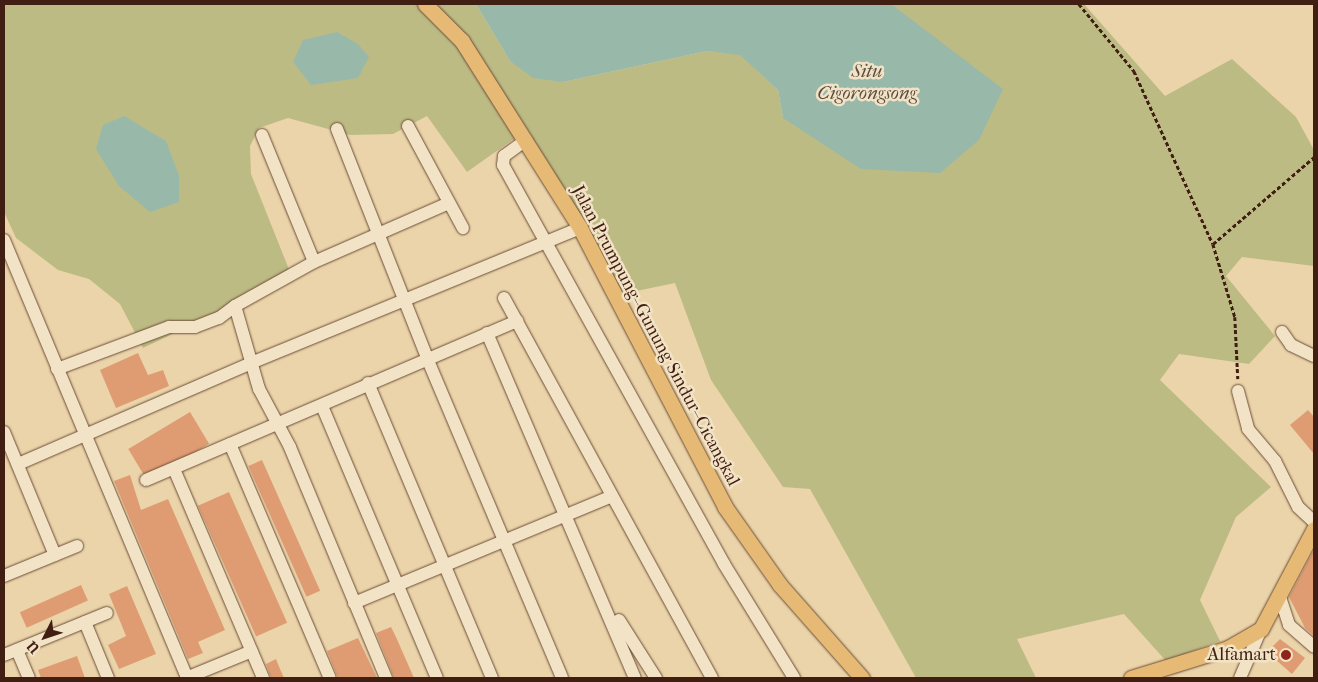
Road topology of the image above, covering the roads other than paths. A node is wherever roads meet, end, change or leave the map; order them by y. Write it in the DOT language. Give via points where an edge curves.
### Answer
graph roads {
  1 [pos="425,4"];
  2 [pos="408,126"];
  3 [pos="337,129"];
  4 [pos="262,135"];
  5 [pos="526,140"];
  6 [pos="447,204"];
  7 [pos="463,228"];
  8 [pos="580,228"];
  9 [pos="379,234"];
  10 [pos="4,240"];
  11 [pos="547,244"];
  12 [pos="314,262"];
  13 [pos="504,298"];
  14 [pos="404,300"];
  15 [pos="235,306"];
  16 [pos="517,321"];
  17 [pos="1282,332"];
  18 [pos="486,333"];
  19 [pos="1314,356"];
  20 [pos="427,358"];
  21 [pos="251,363"];
  22 [pos="58,369"];
  23 [pos="368,383"];
  24 [pos="1238,391"];
  25 [pos="322,406"];
  26 [pos="277,424"];
  27 [pos="4,432"];
  28 [pos="85,436"];
  29 [pos="230,444"];
  30 [pos="18,464"];
  31 [pos="174,469"];
  32 [pos="146,480"];
  33 [pos="612,496"];
  34 [pos="565,516"];
  35 [pos="1314,522"];
  36 [pos="1314,529"];
  37 [pos="504,540"];
  38 [pos="77,546"];
  39 [pos="55,555"];
  40 [pos="445,565"];
  41 [pos="4,576"];
  42 [pos="398,585"];
  43 [pos="604,597"];
  44 [pos="1280,597"];
  45 [pos="354,603"];
  46 [pos="107,613"];
  47 [pos="85,622"];
  48 [pos="1261,628"];
  49 [pos="1314,647"];
  50 [pos="17,650"];
  51 [pos="252,651"];
  52 [pos="4,655"];
  53 [pos="29,678"];
  54 [pos="108,678"];
  55 [pos="187,678"];
  56 [pos="263,678"];
  57 [pos="330,678"];
  58 [pos="386,678"];
  59 [pos="437,678"];
  60 [pos="492,678"];
  61 [pos="562,678"];
  62 [pos="635,678"];
  63 [pos="656,678"];
  64 [pos="712,678"];
  65 [pos="794,678"];
  66 [pos="862,678"];
  67 [pos="1131,678"];
  68 [pos="1240,678"];
  1 -- 5 [label="main road, Jalan Prumpung–Gunung Sindur–Cicangkal" via="462,41"];
  2 -- 6 [label="street"];
  3 -- 9 [label="street"];
  4 -- 12 [label="street"];
  5 -- 8 [label="main road, Jalan Prumpung–Gunung Sindur–Cicangkal"];
  5 -- 11 [label="street" via="504,156 503,165"];
  6 -- 7 [label="street"];
  6 -- 9 [label="street"];
  8 -- 11 [label="street"];
  8 -- 66 [label="main road, Jalan Prumpung–Gunung Sindur–Cicangkal" via="725,507 780,585"];
  9 -- 12 [label="street"];
  9 -- 14 [label="street"];
  10 -- 22 [label="street"];
  11 -- 14 [label="street"];
  11 -- 65 [label="street" via="724,564"];
  12 -- 15 [label="street"];
  13 -- 16 [label="street"];
  14 -- 20 [label="street"];
  14 -- 21 [label="street"];
  15 -- 21 [label="street"];
  15 -- 22 [label="street" via="219,318 195,327 169,327"];
  16 -- 18 [label="street"];
  16 -- 33 [label="street"];
  17 -- 19 [label="street" via="1291,346"];
  18 -- 20 [label="street"];
  18 -- 34 [label="street"];
  20 -- 23 [label="street"];
  20 -- 37 [label="street"];
  21 -- 26 [label="street"];
  21 -- 28 [label="street"];
  22 -- 28 [label="street"];
  23 -- 25 [label="street"];
  23 -- 40 [label="street"];
  24 -- 35 [label="street" via="1248,429 1275,461 1298,507"];
  25 -- 26 [label="street"];
  25 -- 42 [label="street"];
  26 -- 29 [label="street"];
  26 -- 45 [label="street"];
  27 -- 30 [label="street"];
  28 -- 30 [label="street"];
  28 -- 55 [label="street"];
  29 -- 31 [label="street"];
  29 -- 57 [label="street"];
  30 -- 39 [label="street"];
  31 -- 32 [label="street"];
  31 -- 51 [label="street"];
  33 -- 34 [label="street"];
  33 -- 64 [label="street"];
  34 -- 37 [label="street"];
  34 -- 43 [label="street"];
  36 -- 44 [label="main road"];
  37 -- 40 [label="street"];
  37 -- 61 [label="street"];
  38 -- 39 [label="street"];
  39 -- 41 [label="street"];
  40 -- 42 [label="street"];
  40 -- 60 [label="street"];
  42 -- 45 [label="street"];
  42 -- 59 [label="street"];
  43 -- 62 [label="street"];
  43 -- 63 [label="street"];
  44 -- 48 [label="main road"];
  44 -- 49 [label="street" via="1289,625"];
  45 -- 58 [label="street"];
  46 -- 47 [label="street"];
  47 -- 50 [label="street"];
  47 -- 54 [label="street"];
  48 -- 67 [label="main road" via="1228,648"];
  48 -- 68 [label="street"];
  50 -- 52 [label="street"];
  50 -- 53 [label="street"];
  51 -- 55 [label="street"];
  51 -- 56 [label="street"];
}
